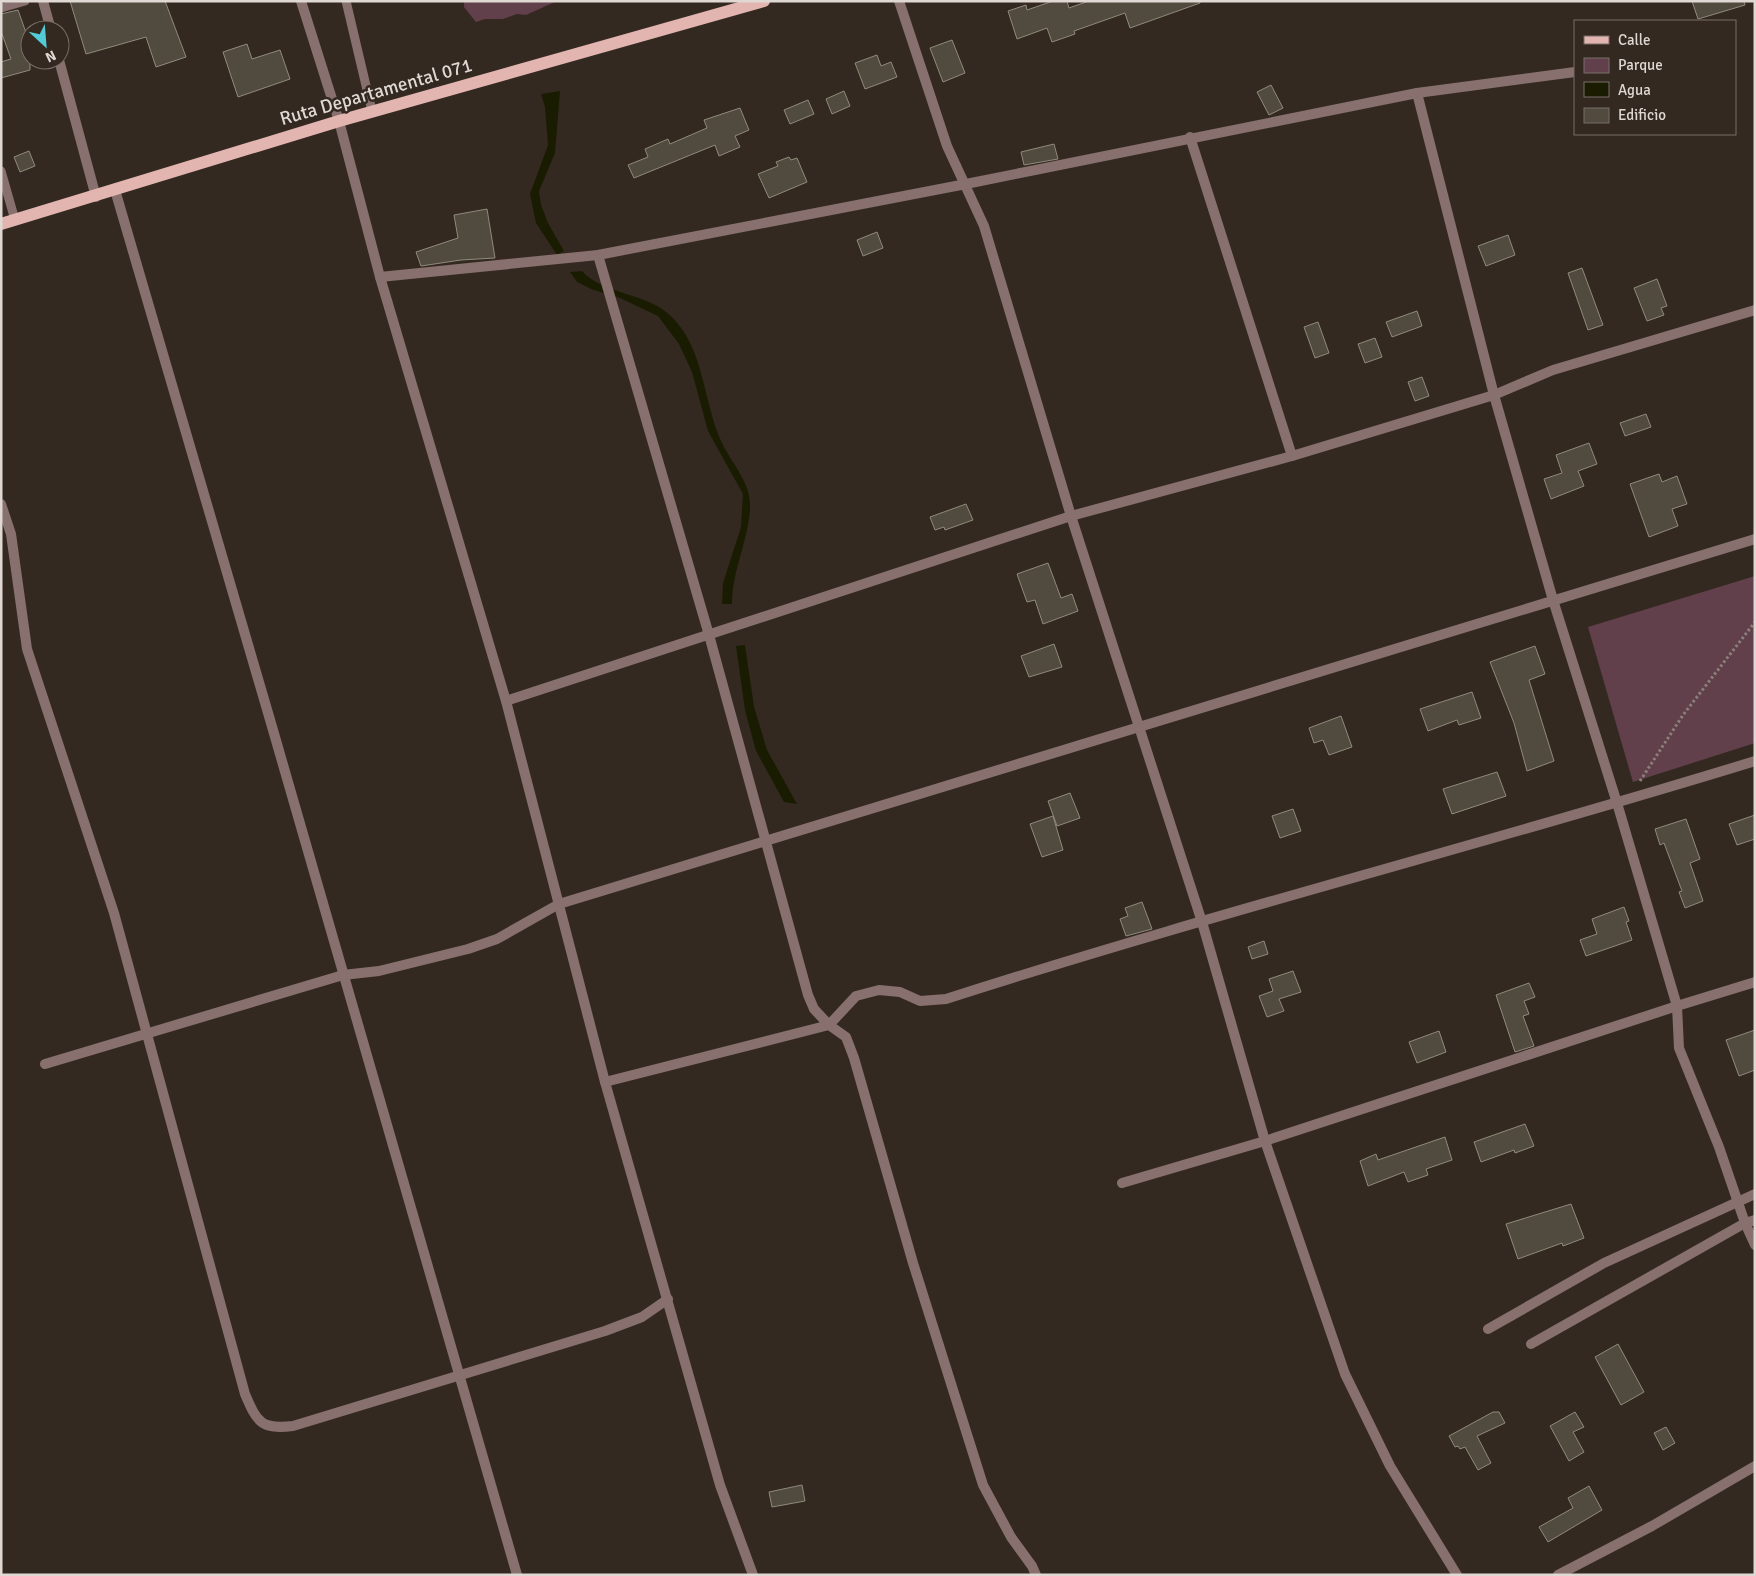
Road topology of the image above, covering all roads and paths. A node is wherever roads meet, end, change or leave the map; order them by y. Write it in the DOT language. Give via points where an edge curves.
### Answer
graph roads {
  1 [pos="25,1"];
  2 [pos="43,1"];
  3 [pos="301,1"];
  4 [pos="346,1"];
  5 [pos="764,1"];
  6 [pos="899,1"];
  7 [pos="1,8"];
  8 [pos="48,20"];
  9 [pos="62,70"];
  10 [pos="1574,72"];
  11 [pos="1417,93"];
  12 [pos="372,111"];
  13 [pos="339,120"];
  14 [pos="1190,137"];
  15 [pos="1,171"];
  16 [pos="966,184"];
  17 [pos="115,190"];
  18 [pos="96,197"];
  19 [pos="15,220"];
  20 [pos="1,224"];
  21 [pos="598,255"];
  22 [pos="380,278"];
  23 [pos="1755,310"];
  24 [pos="1494,395"];
  25 [pos="1292,456"];
  26 [pos="1,504"];
  27 [pos="1071,516"];
  28 [pos="1755,539"];
  29 [pos="1553,600"];
  30 [pos="1755,622"];
  31 [pos="710,635"];
  32 [pos="506,701"];
  33 [pos="1140,726"];
  34 [pos="1755,761"];
  35 [pos="1638,784"];
  36 [pos="1617,803"];
  37 [pos="765,842"];
  38 [pos="559,904"];
  39 [pos="1202,922"];
  40 [pos="343,974"];
  41 [pos="1755,982"];
  42 [pos="1677,1006"];
  43 [pos="829,1025"];
  44 [pos="145,1035"];
  45 [pos="45,1064"];
  46 [pos="605,1082"];
  47 [pos="1265,1141"];
  48 [pos="1122,1182"];
  49 [pos="1755,1194"];
  50 [pos="1737,1201"];
  51 [pos="1750,1222"];
  52 [pos="1755,1245"];
  53 [pos="668,1299"];
  54 [pos="1488,1329"];
  55 [pos="1531,1344"];
  56 [pos="459,1375"];
  57 [pos="1755,1466"];
  58 [pos="517,1575"];
  59 [pos="753,1575"];
  60 [pos="1036,1575"];
  61 [pos="1456,1575"];
  62 [pos="1558,1575"];
  1 -- 7 [label="lane"];
  2 -- 8 [label="street"];
  3 -- 13 [label="street"];
  4 -- 12 [label="lane"];
  5 -- 12 [label="main road, Ruta Departamental 071"];
  6 -- 16 [label="street" via="947,146"];
  9 -- 18 [label="street"];
  10 -- 11 [label="street"];
  11 -- 14 [label="street"];
  11 -- 24 [label="street"];
  12 -- 13 [label="main road, Ruta Departamental 071"];
  13 -- 17 [label="main road, Ruta Departamental 071"];
  13 -- 22 [label="street"];
  14 -- 16 [label="street"];
  14 -- 25 [label="street"];
  15 -- 19 [label="lane"];
  16 -- 21 [label="street"];
  16 -- 27 [label="street" via="984,226 1007,297"];
  17 -- 18 [label="main road, Ruta Departamental 071"];
  17 -- 40 [label="street"];
  18 -- 19 [label="main road, Ruta Departamental 071"];
  19 -- 20 [label="main road, Ruta Departamental 071"];
  21 -- 22 [label="street"];
  21 -- 31 [label="street"];
  22 -- 32 [label="street"];
  23 -- 24 [label="street" via="1553,370"];
  24 -- 25 [label="street"];
  24 -- 29 [label="street"];
  25 -- 27 [label="street"];
  26 -- 44 [label="street" via="10,534 28,650 114,913"];
  27 -- 31 [label="street"];
  27 -- 33 [label="street"];
  28 -- 29 [label="street"];
  29 -- 33 [label="street"];
  29 -- 36 [label="street"];
  30 -- 35 [label="path" via="1683,714"];
  31 -- 32 [label="street"];
  31 -- 37 [label="street"];
  32 -- 38 [label="street"];
  33 -- 37 [label="street"];
  33 -- 39 [label="street"];
  34 -- 36 [label="street"];
  36 -- 39 [label="street"];
  36 -- 42 [label="street"];
  37 -- 38 [label="street"];
  37 -- 43 [label="street" via="808,995 814,1009"];
  38 -- 40 [label="street" via="497,939 468,949 379,971"];
  38 -- 46 [label="street"];
  39 -- 43 [label="street" via="946,999 920,1002 900,992 879,990 856,996"];
  39 -- 47 [label="street"];
  40 -- 44 [label="street"];
  40 -- 56 [label="street"];
  41 -- 42 [label="street"];
  42 -- 47 [label="street"];
  42 -- 50 [label="street" via="1680,1048"];
  43 -- 46 [label="street"];
  43 -- 60 [label="street" via="846,1037 854,1058 913,1263 983,1485"];
  44 -- 45 [label="street"];
  44 -- 56 [label="street" via="244,1394 261,1423 273,1428 293,1426"];
  46 -- 53 [label="street"];
  47 -- 48 [label="street"];
  47 -- 61 [label="street" via="1345,1374 1390,1466"];
  49 -- 50 [label="street"];
  50 -- 51 [label="street"];
  50 -- 54 [label="street" via="1604,1263"];
  51 -- 52 [label="street"];
  51 -- 55 [label="street"];
  53 -- 56 [label="street" via="642,1317"];
  53 -- 59 [label="street" via="720,1485"];
  56 -- 58 [label="street"];
  57 -- 62 [label="street" via="1652,1526"];
}
